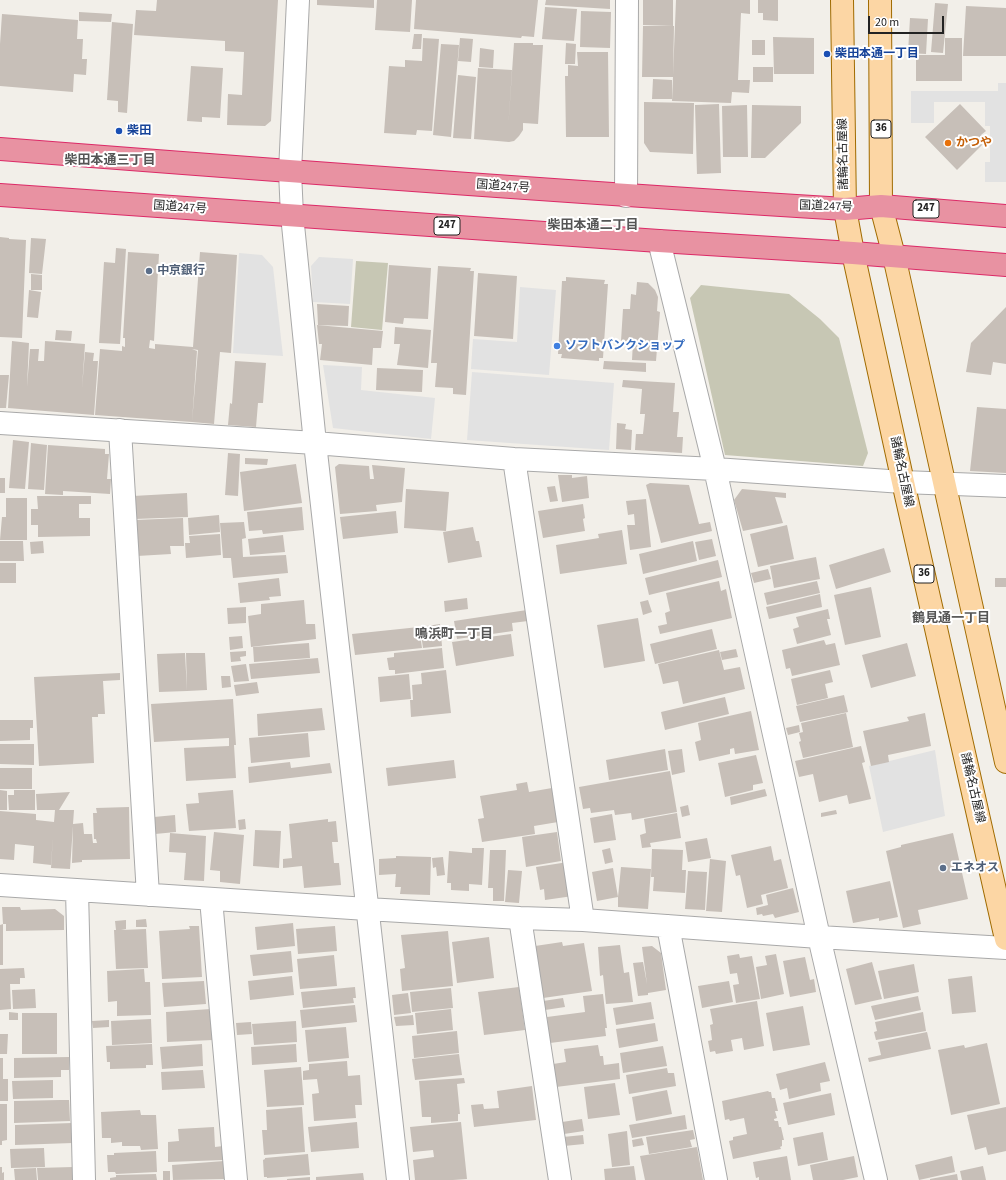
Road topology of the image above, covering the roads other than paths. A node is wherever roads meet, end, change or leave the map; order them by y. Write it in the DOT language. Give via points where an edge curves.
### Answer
graph roads {
  1 [pos="298,0"];
  2 [pos="627,0"];
  3 [pos="842,0"];
  4 [pos="880,0"];
  5 [pos="0,149"];
  6 [pos="290,172"];
  7 [pos="0,195"];
  8 [pos="626,196"];
  9 [pos="881,206"];
  10 [pos="845,209"];
  11 [pos="292,216"];
  12 [pos="1006,216"];
  13 [pos="659,242"];
  14 [pos="853,253"];
  15 [pos="894,256"];
  16 [pos="1006,265"];
  17 [pos="0,424"];
  18 [pos="120,430"];
  19 [pos="315,443"];
  20 [pos="514,459"];
  21 [pos="715,469"];
  22 [pos="903,482"];
  23 [pos="944,484"];
  24 [pos="1006,486"];
  25 [pos="1006,762"];
  26 [pos="0,885"];
  27 [pos="77,890"];
  28 [pos="148,895"];
  29 [pos="211,899"];
  30 [pos="367,909"];
  31 [pos="520,918"];
  32 [pos="583,920"];
  33 [pos="668,926"];
  34 [pos="819,937"];
  35 [pos="1006,939"];
  36 [pos="1006,948"];
  37 [pos="84,1180"];
  38 [pos="236,1180"];
  39 [pos="398,1180"];
  40 [pos="560,1180"];
  41 [pos="716,1180"];
  42 [pos="876,1180"];
  1 -- 6 [label="street"];
  2 -- 8 [label="street"];
  3 -- 10 [label="main road, 諸輪名古屋線 / 36"];
  4 -- 9 [label="main road, 36"];
  5 -- 6 [label="highway, 国道247号 / 247"];
  6 -- 8 [label="highway, 国道247号 / 247"];
  6 -- 11 [label="street"];
  7 -- 11 [label="highway, 国道247号 / 247"];
  8 -- 10 [label="highway, 国道247号 / 247"];
  9 -- 10 [label="highway, 国道247号 / 247"];
  9 -- 12 [label="highway, 国道247号 / 247"];
  9 -- 15 [label="main road, 36"];
  10 -- 14 [label="main road, 諸輪名古屋線 / 36"];
  11 -- 13 [label="highway, 国道247号 / 247"];
  11 -- 19 [label="street"];
  13 -- 14 [label="highway, 国道247号 / 247"];
  13 -- 21 [label="street"];
  14 -- 15 [label="highway, 国道247号 / 247"];
  14 -- 22 [label="main road, 諸輪名古屋線 / 36"];
  15 -- 16 [label="highway, 国道247号 / 247"];
  15 -- 23 [label="main road, 36"];
  17 -- 18 [label="street"];
  18 -- 19 [label="street"];
  18 -- 28 [label="street"];
  19 -- 20 [label="street"];
  19 -- 30 [label="street"];
  20 -- 21 [label="street"];
  20 -- 32 [label="street"];
  21 -- 22 [label="street"];
  21 -- 34 [label="street"];
  22 -- 23 [label="street"];
  22 -- 35 [label="main road, 諸輪名古屋線 / 36"];
  23 -- 24 [label="street"];
  23 -- 25 [label="main road, 36"];
  26 -- 27 [label="street"];
  27 -- 28 [label="street"];
  27 -- 37 [label="street"];
  28 -- 29 [label="street"];
  29 -- 30 [label="street"];
  29 -- 38 [label="street"];
  30 -- 31 [label="street"];
  30 -- 39 [label="street"];
  31 -- 32 [label="street"];
  31 -- 40 [label="street"];
  32 -- 33 [label="street"];
  33 -- 34 [label="street"];
  33 -- 41 [label="street"];
  34 -- 36 [label="street"];
  34 -- 42 [label="street"];
}
